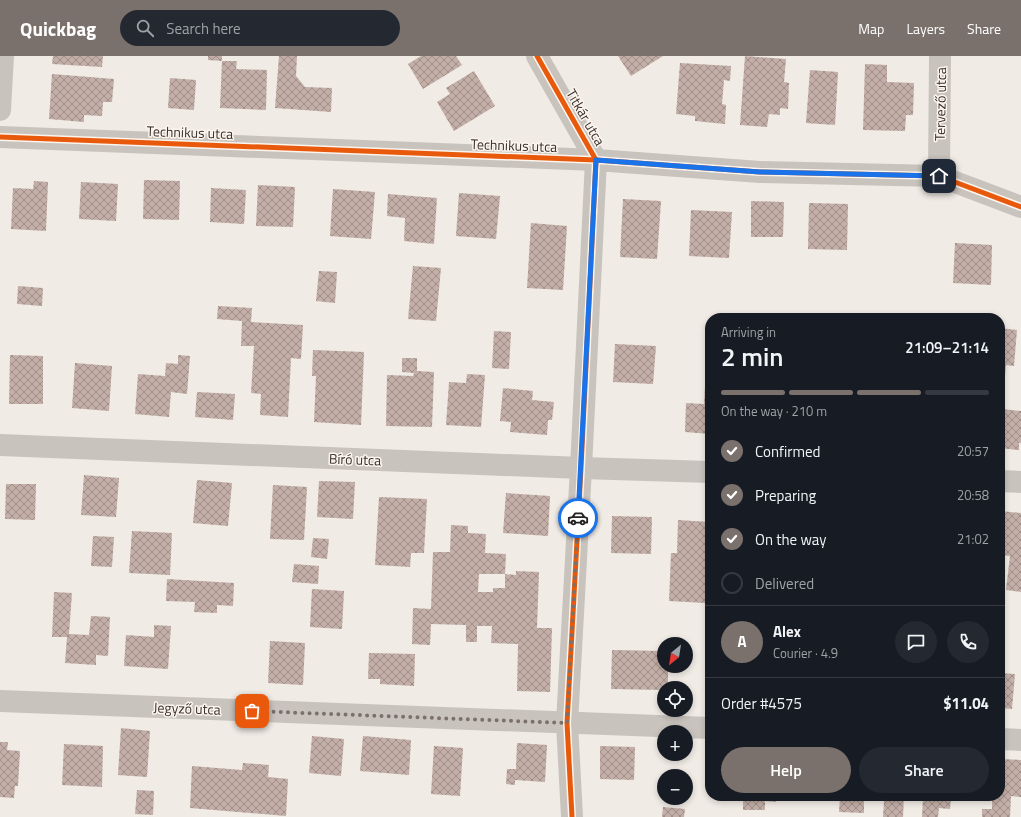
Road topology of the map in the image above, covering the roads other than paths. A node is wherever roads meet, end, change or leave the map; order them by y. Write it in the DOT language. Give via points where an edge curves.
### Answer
graph roads {
  1 [pos="3,56"];
  2 [pos="537,56"];
  3 [pos="940,56"];
  4 [pos="0,110"];
  5 [pos="0,137"];
  6 [pos="596,160"];
  7 [pos="939,176"];
  8 [pos="1021,207"];
  9 [pos="0,445"];
  10 [pos="581,468"];
  11 [pos="705,472"];
  12 [pos="1005,481"];
  13 [pos="1021,482"];
  14 [pos="0,701"];
  15 [pos="567,723"];
  16 [pos="705,728"];
  17 [pos="1005,740"];
  18 [pos="1021,740"];
  19 [pos="572,817"];
  1 -- 4 [label="street"];
  2 -- 6 [label="street, Titkár utca"];
  3 -- 7 [label="street, Tervező utca"];
  5 -- 6 [label="street, Technikus utca"];
  6 -- 7 [label="street, Technikus utca" via="760,172"];
  6 -- 10 [label="street, Titkár utca"];
  7 -- 8 [label="street, Technikus utca"];
  9 -- 10 [label="street, Bíró utca"];
  10 -- 11 [label="street, Bíró utca"];
  10 -- 15 [label="street, Titkár utca"];
  12 -- 13 [label="street"];
  14 -- 15 [label="street, Jegyző utca"];
  15 -- 16 [label="street, Jegyző utca"];
  15 -- 19 [label="street, Titkár utca"];
  17 -- 18 [label="street"];
}
